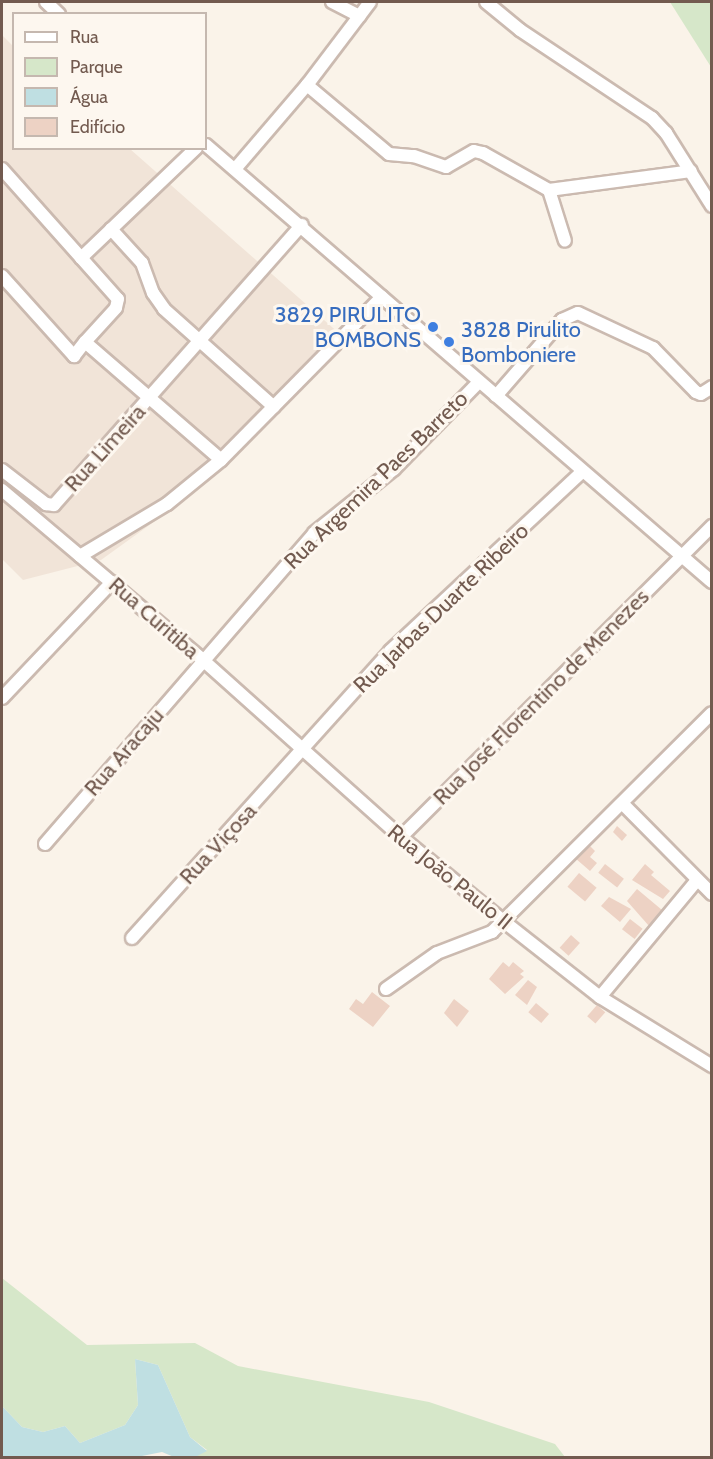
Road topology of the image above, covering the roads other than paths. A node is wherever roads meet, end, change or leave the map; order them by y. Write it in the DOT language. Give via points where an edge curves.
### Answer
graph roads {
  1 [pos="332,2"];
  2 [pos="370,2"];
  3 [pos="486,2"];
  4 [pos="360,16"];
  5 [pos="307,85"];
  6 [pos="207,146"];
  7 [pos="194,150"];
  8 [pos="2,169"];
  9 [pos="235,169"];
  10 [pos="691,171"];
  11 [pos="549,190"];
  12 [pos="711,206"];
  13 [pos="302,225"];
  14 [pos="111,229"];
  15 [pos="565,241"];
  16 [pos="81,258"];
  17 [pos="2,276"];
  18 [pos="382,297"];
  19 [pos="85,342"];
  20 [pos="199,342"];
  21 [pos="479,382"];
  22 [pos="711,387"];
  23 [pos="496,396"];
  24 [pos="149,398"];
  25 [pos="274,407"];
  26 [pos="221,460"];
  27 [pos="2,470"];
  28 [pos="582,472"];
  29 [pos="2,490"];
  30 [pos="711,526"];
  31 [pos="80,556"];
  32 [pos="682,557"];
  33 [pos="112,582"];
  34 [pos="711,582"];
  35 [pos="204,661"];
  36 [pos="2,698"];
  37 [pos="711,713"];
  38 [pos="304,750"];
  39 [pos="622,803"];
  40 [pos="400,837"];
  41 [pos="45,844"];
  42 [pos="698,880"];
  43 [pos="711,894"];
  44 [pos="502,920"];
  45 [pos="132,938"];
  46 [pos="386,989"];
  47 [pos="600,997"];
  48 [pos="710,1062"];
  1 -- 4 [label="street"];
  2 -- 4 [label="street"];
  3 -- 10 [label="street" via="520,30 652,118"];
  4 -- 5 [label="street"];
  5 -- 9 [label="street"];
  5 -- 11 [label="street" via="388,154 414,156 446,167 474,151 483,153"];
  6 -- 9 [label="street"];
  7 -- 14 [label="street"];
  8 -- 16 [label="street"];
  9 -- 13 [label="street"];
  10 -- 11 [label="street"];
  10 -- 12 [label="street"];
  11 -- 15 [label="street"];
  13 -- 18 [label="street"];
  13 -- 20 [label="street, Rua Limeira"];
  14 -- 16 [label="street"];
  14 -- 20 [label="street" via="142,263 157,301"];
  16 -- 19 [label="street" via="118,299 116,308"];
  17 -- 19 [label="street" via="74,356"];
  18 -- 21 [label="street"];
  18 -- 25 [label="street"];
  19 -- 24 [label="street"];
  20 -- 24 [label="street, Rua Limeira"];
  20 -- 25 [label="street"];
  21 -- 23 [label="street"];
  21 -- 35 [label="street, Rua Argemira Paes Barreto" via="394,469 314,533"];
  22 -- 23 [label="street" via="701,394 696,392 653,348 578,313 558,325"];
  23 -- 28 [label="street"];
  24 -- 26 [label="street"];
  24 -- 27 [label="street, Rua Limeira" via="54,505 46,504"];
  25 -- 26 [label="street"];
  26 -- 31 [label="street" via="167,504"];
  28 -- 32 [label="street"];
  28 -- 38 [label="street, Rua Jarbas Duarte Ribeiro" via="390,651"];
  29 -- 31 [label="street, Rua Curitiba"];
  30 -- 32 [label="street, Rua José Florentino de Menezes"];
  31 -- 33 [label="street, Rua Curitiba"];
  32 -- 34 [label="street"];
  32 -- 40 [label="street, Rua José Florentino de Menezes"];
  33 -- 35 [label="street, Rua Curitiba"];
  33 -- 36 [label="street"];
  35 -- 38 [label="street, Rua Curitiba"];
  35 -- 41 [label="street, Rua Aracaju"];
  37 -- 39 [label="street"];
  38 -- 40 [label="street, Rua João Paulo II"];
  38 -- 45 [label="street, Rua Viçosa"];
  39 -- 42 [label="street"];
  39 -- 44 [label="street"];
  40 -- 44 [label="street, Rua João Paulo II"];
  42 -- 43 [label="street"];
  42 -- 47 [label="street"];
  44 -- 46 [label="street" via="492,932 437,953"];
  44 -- 47 [label="street, Rua João Paulo II"];
  47 -- 48 [label="street, Rua João Paulo II"];
}
